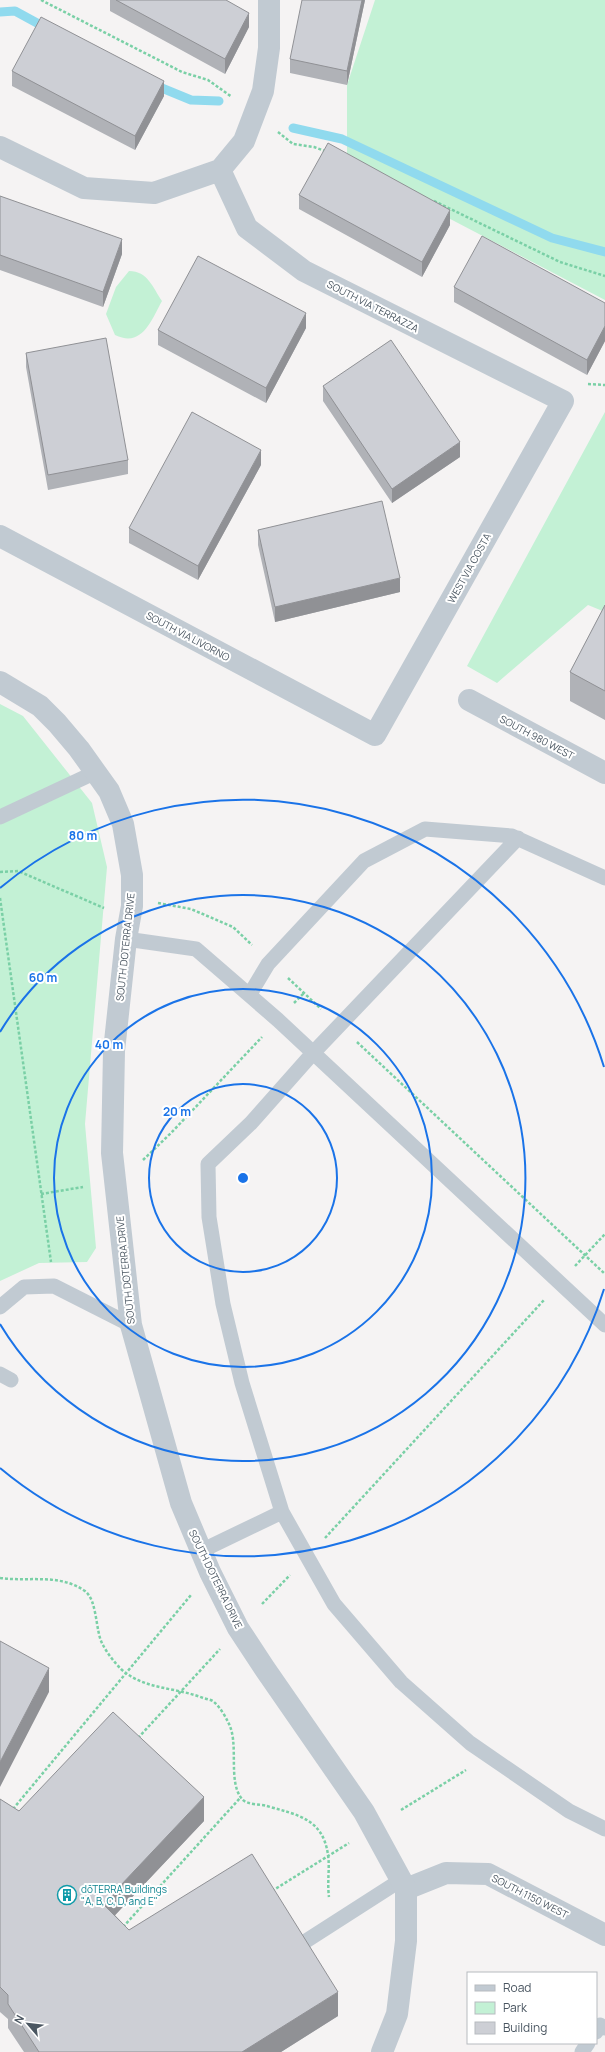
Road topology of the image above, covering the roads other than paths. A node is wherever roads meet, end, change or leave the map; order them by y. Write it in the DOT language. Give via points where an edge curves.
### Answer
graph roads {
  1 [pos="267,1"];
  2 [pos="0,147"];
  3 [pos="220,170"];
  4 [pos="563,401"];
  5 [pos="0,536"];
  6 [pos="0,682"];
  7 [pos="469,700"];
  8 [pos="375,735"];
  9 [pos="96,772"];
  10 [pos="605,773"];
  11 [pos="0,817"];
  12 [pos="518,838"];
  13 [pos="605,878"];
  14 [pos="126,939"];
  15 [pos="250,994"];
  16 [pos="313,1053"];
  17 [pos="0,1307"];
  18 [pos="131,1325"];
  19 [pos="605,1325"];
  20 [pos="282,1512"];
  21 [pos="201,1551"];
  22 [pos="605,1829"];
  23 [pos="404,1885"];
  24 [pos="605,1935"];
  25 [pos="295,1948"];
  26 [pos="605,2028"];
  27 [pos="597,2030"];
  28 [pos="382,2052"];
  1 -- 3 [label="street" via="269,48 263,91 244,141"];
  2 -- 3 [label="street" via="84,188 154,193"];
  3 -- 4 [label="street, SOUTH VIA TERRAZZA" via="247,228 304,271"];
  4 -- 8 [label="street, WEST VIA COSTA"];
  5 -- 8 [label="street, SOUTH VIA LIVORNO"];
  6 -- 9 [label="street, SOUTH DOTERRA DRIVE" via="40,706"];
  7 -- 10 [label="street, SOUTH 980 WEST"];
  9 -- 11 [label="lane"];
  9 -- 14 [label="street, SOUTH DOTERRA DRIVE" via="118,810 128,846 132,875 132,906"];
  12 -- 13 [label="lane"];
  12 -- 15 [label="lane" via="425,829 364,861 268,964"];
  12 -- 16 [label="lane"];
  14 -- 15 [label="lane" via="196,949"];
  14 -- 18 [label="street, SOUTH DOTERRA DRIVE" via="114,1051 112,1153"];
  15 -- 16 [label="lane"];
  16 -- 19 [label="lane"];
  16 -- 20 [label="lane" via="251,1123 208,1164 209,1217 223,1304 242,1383"];
  17 -- 18 [label="lane" via="24,1287 54,1286"];
  18 -- 21 [label="street, SOUTH DOTERRA DRIVE" via="181,1503"];
  20 -- 21 [label="lane"];
  20 -- 22 [label="lane" via="334,1604 401,1682 470,1743 569,1811"];
  21 -- 23 [label="street, SOUTH DOTERRA DRIVE" via="238,1628 364,1812"];
  23 -- 24 [label="street, SOUTH 1150 WEST" via="446,1873 488,1874"];
  23 -- 25 [label="lane"];
  23 -- 28 [label="street" via="406,1942 397,2014"];
  26 -- 27 [label="lane" via="600,2026"];
}
